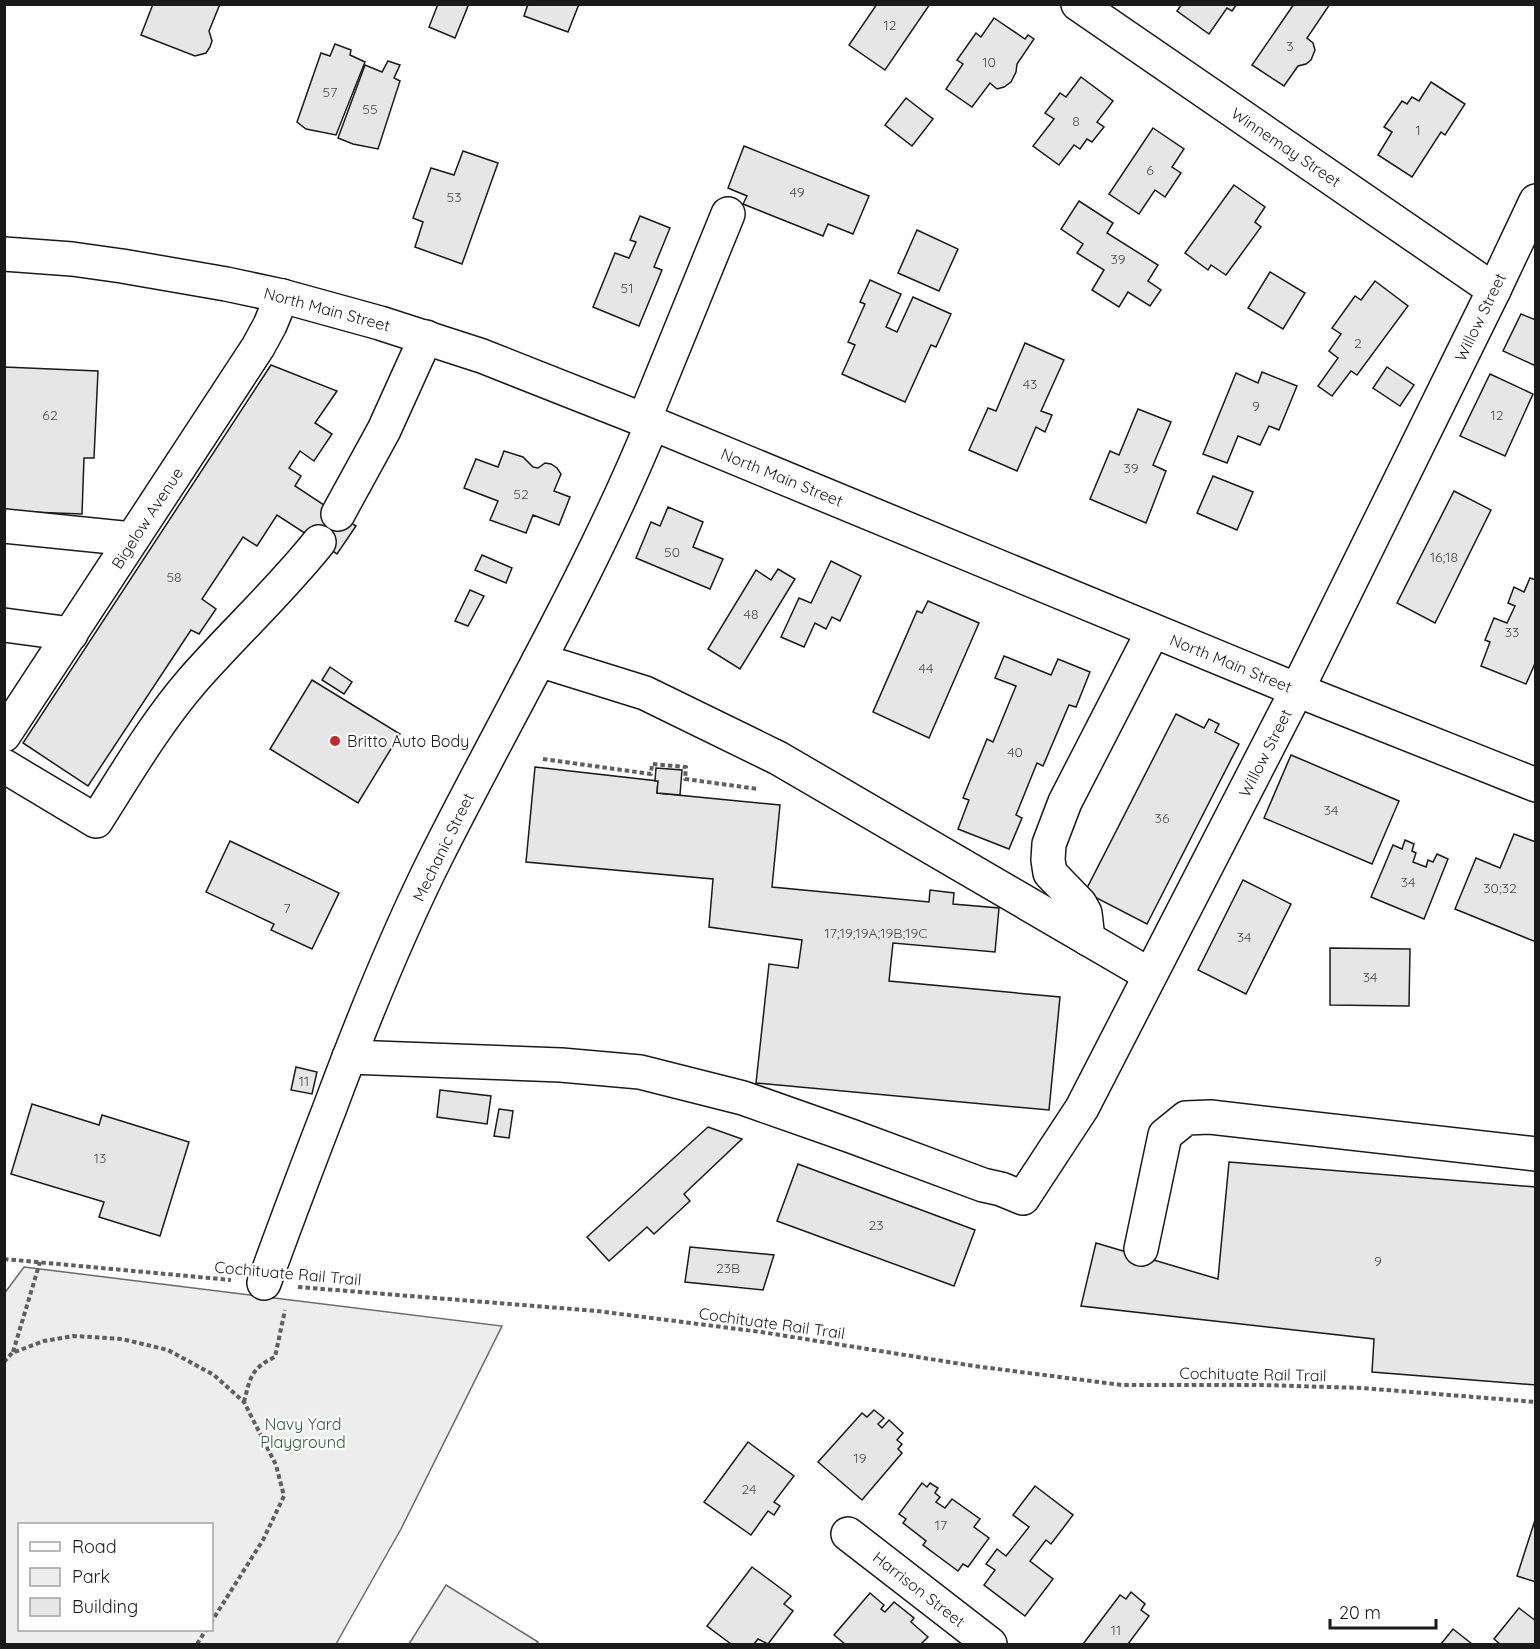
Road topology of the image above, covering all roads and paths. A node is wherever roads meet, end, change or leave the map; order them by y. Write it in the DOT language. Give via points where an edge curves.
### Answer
graph roads {
  1 [pos="1078,4"];
  2 [pos="1536,201"];
  3 [pos="728,214"];
  4 [pos="4,254"];
  5 [pos="1494,290"];
  6 [pos="282,297"];
  7 [pos="426,337"];
  8 [pos="648,422"];
  9 [pos="338,514"];
  10 [pos="4,526"];
  11 [pos="132,539"];
  12 [pos="319,542"];
  13 [pos="4,625"];
  14 [pos="1153,631"];
  15 [pos="71,634"];
  16 [pos="539,660"];
  17 [pos="1297,690"];
  18 [pos="4,735"];
  19 [pos="543,759"];
  20 [pos="4,766"];
  21 [pos="1536,785"];
  22 [pos="760,789"];
  23 [pos="1088,939"];
  24 [pos="1150,975"];
  25 [pos="349,1057"];
  26 [pos="1536,1154"];
  27 [pos="1141,1249"];
  28 [pos="4,1259"];
  29 [pos="40,1262"];
  30 [pos="277,1285"];
  31 [pos="12,1353"];
  32 [pos="4,1362"];
  33 [pos="244,1402"];
  34 [pos="1536,1402"];
  35 [pos="848,1534"];
  36 [pos="213,1619"];
  37 [pos="205,1631"];
  38 [pos="197,1644"];
  39 [pos="990,1644"];
  1 -- 5 [label="street, Winnemay Street"];
  2 -- 5 [label="street, Willow Street"];
  3 -- 8 [label="street, Mechanic Street"];
  4 -- 6 [label="street, North Main Street" via="131,267"];
  5 -- 17 [label="street, Willow Street"];
  6 -- 7 [label="street, North Main Street"];
  6 -- 11 [label="street, Bigelow Avenue" via="258,347"];
  7 -- 8 [label="street, North Main Street"];
  7 -- 9 [label="street" via="384,430"];
  8 -- 14 [label="street, North Main Street"];
  8 -- 16 [label="street, Mechanic Street" via="627,483"];
  10 -- 11 [label="street"];
  11 -- 15 [label="street, Bigelow Avenue"];
  12 -- 20 [label="street" via="174,703 96,821"];
  13 -- 15 [label="street"];
  14 -- 17 [label="street, North Main Street"];
  14 -- 23 [label="street" via="1065,802 1049,843 1050,873 1080,904"];
  15 -- 18 [label="street, Bigelow Avenue"];
  16 -- 23 [label="street" via="645,693 778,758"];
  16 -- 25 [label="street, Mechanic Street" via="404,924"];
  17 -- 21 [label="street, North Main Street"];
  17 -- 24 [label="street, Willow Street"];
  19 -- 22 [label="path" via="651,774 652,764 686,767 685,779"];
  23 -- 24 [label="street"];
  24 -- 25 [label="street, Willow Street" via="1082,1108 1023,1198 743,1098 640,1072"];
  25 -- 30 [label="street, Mechanic Street"];
  26 -- 27 [label="street" via="1210,1117 1186,1118 1165,1135"];
  28 -- 29 [label="path, Cochituate Rail Trail"];
  29 -- 30 [label="path, Cochituate Rail Trail"];
  29 -- 31 [label="path"];
  30 -- 33 [label="path" via="275,1357 261,1363 250,1378"];
  30 -- 34 [label="path, Cochituate Rail Trail" via="597,1311 1122,1385 1362,1388"];
  31 -- 32 [label="path"];
  31 -- 33 [label="path" via="44,1341 74,1336 122,1339 168,1350 214,1375"];
  33 -- 36 [label="path" via="276,1465 284,1496 263,1540"];
  35 -- 39 [label="street, Harrison Street"];
  37 -- 38 [label="path"];
}
